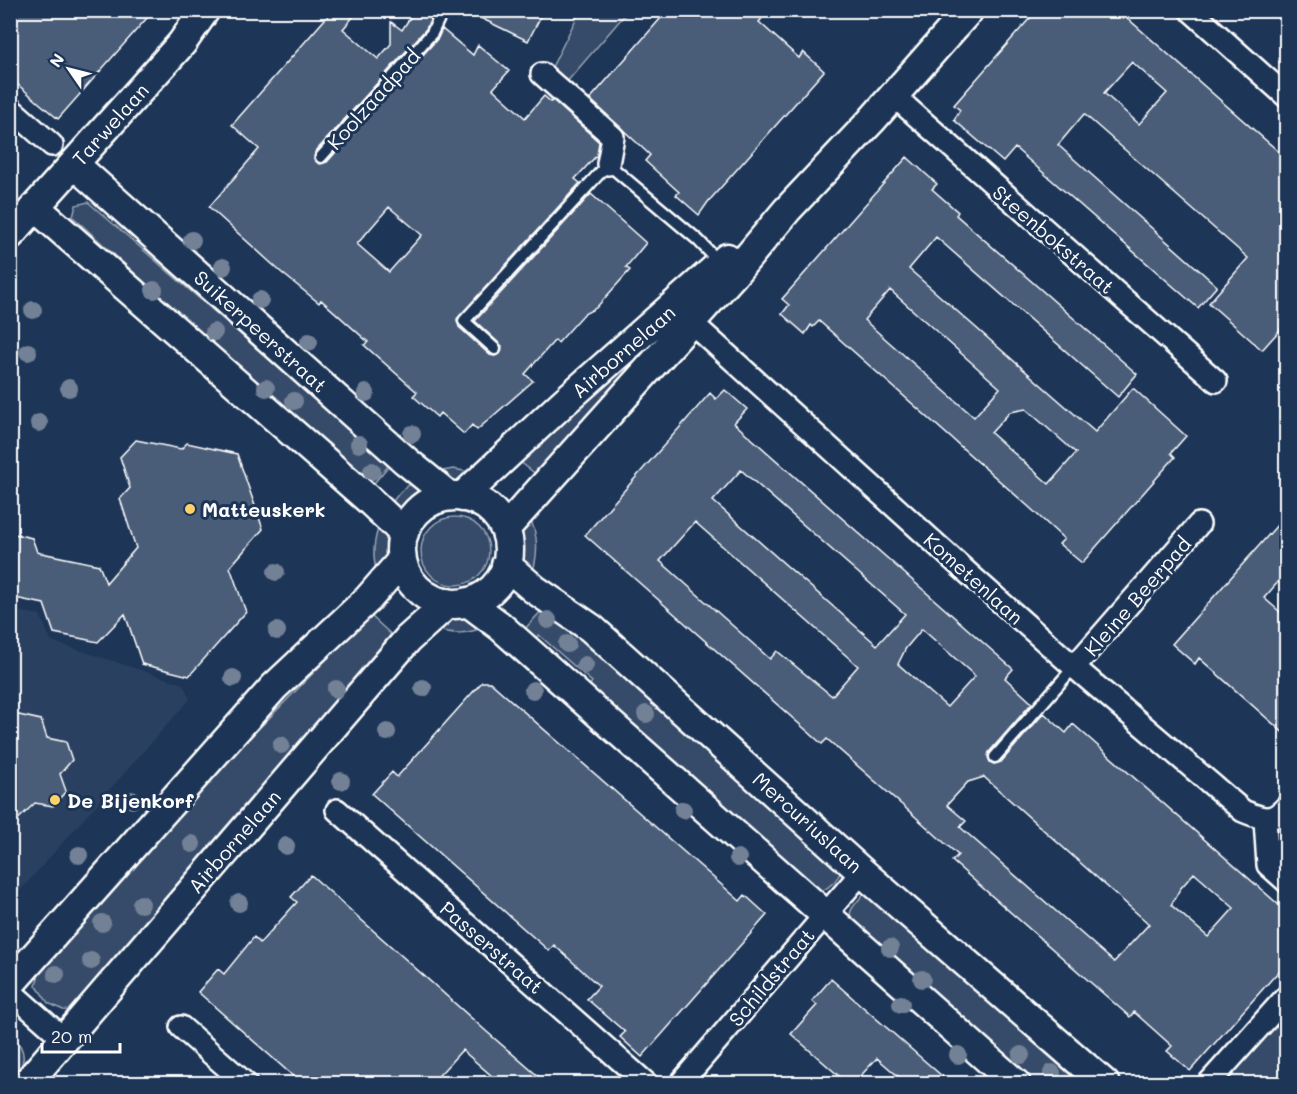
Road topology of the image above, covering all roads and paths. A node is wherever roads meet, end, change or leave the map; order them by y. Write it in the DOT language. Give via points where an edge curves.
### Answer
graph roads {
  1 [pos="205,10"];
  2 [pos="443,10"];
  3 [pos="969,10"];
  4 [pos="1190,10"];
  5 [pos="542,74"];
  6 [pos="894,96"];
  7 [pos="1287,96"];
  8 [pos="10,108"];
  9 [pos="52,145"];
  10 [pos="321,157"];
  11 [pos="74,164"];
  12 [pos="608,164"];
  13 [pos="35,207"];
  14 [pos="10,235"];
  15 [pos="727,269"];
  16 [pos="682,314"];
  17 [pos="495,349"];
  18 [pos="1216,381"];
  19 [pos="456,497"];
  20 [pos="1199,524"];
  21 [pos="504,529"];
  22 [pos="403,547"];
  23 [pos="507,565"];
  24 [pos="458,603"];
  25 [pos="1074,667"];
  26 [pos="995,757"];
  27 [pos="1287,807"];
  28 [pos="337,810"];
  29 [pos="1265,819"];
  30 [pos="862,872"];
  31 [pos="1287,881"];
  32 [pos="824,914"];
  33 [pos="10,984"];
  34 [pos="10,991"];
  35 [pos="1287,997"];
  36 [pos="181,1027"];
  37 [pos="64,1039"];
  38 [pos="26,1083"];
  39 [pos="246,1083"];
  40 [pos="647,1083"];
  41 [pos="680,1083"];
  42 [pos="1016,1083"];
  43 [pos="1105,1083"];
  44 [pos="1208,1083"];
  1 -- 11 [label="street, Tarwelaan" via="182,43"];
  2 -- 10 [label="lane, Koolzaadpad" via="432,33"];
  3 -- 6 [label="street, Airbornelaan"];
  4 -- 7 [label="street"];
  5 -- 12 [label="street" via="612,137"];
  6 -- 15 [label="street, Airbornelaan"];
  6 -- 18 [label="street, Steenbokstraat"];
  8 -- 9 [label="street"];
  11 -- 13 [label="street, Tarwelaan"];
  11 -- 19 [label="street, Suikerpeerstraat" via="406,461"];
  12 -- 15 [label="lane"];
  12 -- 17 [label="lane" via="464,321"];
  13 -- 14 [label="street, Tarwelaan"];
  13 -- 22 [label="street" via="368,499"];
  15 -- 16 [label="street, Airbornelaan"];
  16 -- 19 [label="street, Airbornelaan" via="564,402"];
  16 -- 21 [label="street, Airbornelaan"];
  16 -- 25 [label="street, Kometenlaan"];
  19 -- 21 [label="street" via="476,500 488,507"];
  19 -- 22 [label="street" via="435,500 421,508 411,519"];
  20 -- 25 [label="street, Kleine Beerpad"];
  21 -- 23 [label="street"];
  22 -- 24 [label="street" via="410,579 423,594"];
  22 -- 33 [label="street" via="368,599 274,687"];
  23 -- 24 [label="street" via="501,578 481,597"];
  23 -- 30 [label="street, Mercuriuslaan" via="591,628"];
  24 -- 32 [label="street" via="504,630"];
  24 -- 37 [label="street, Airbornelaan" via="408,639"];
  25 -- 26 [label="lane"];
  25 -- 29 [label="street, Kometenlaan" via="1243,811"];
  27 -- 29 [label="street" via="1280,815"];
  28 -- 40 [label="street, Passerstraat"];
  29 -- 31 [label="street" via="1268,865"];
  30 -- 32 [label="street, Schildstraat"];
  30 -- 43 [label="street, Mercuriuslaan"];
  32 -- 41 [label="street, Schildstraat"];
  32 -- 42 [label="street"];
  34 -- 37 [label="street"];
  35 -- 44 [label="street"];
  36 -- 39 [label="street"];
  37 -- 38 [label="street, Airbornelaan"];
}
